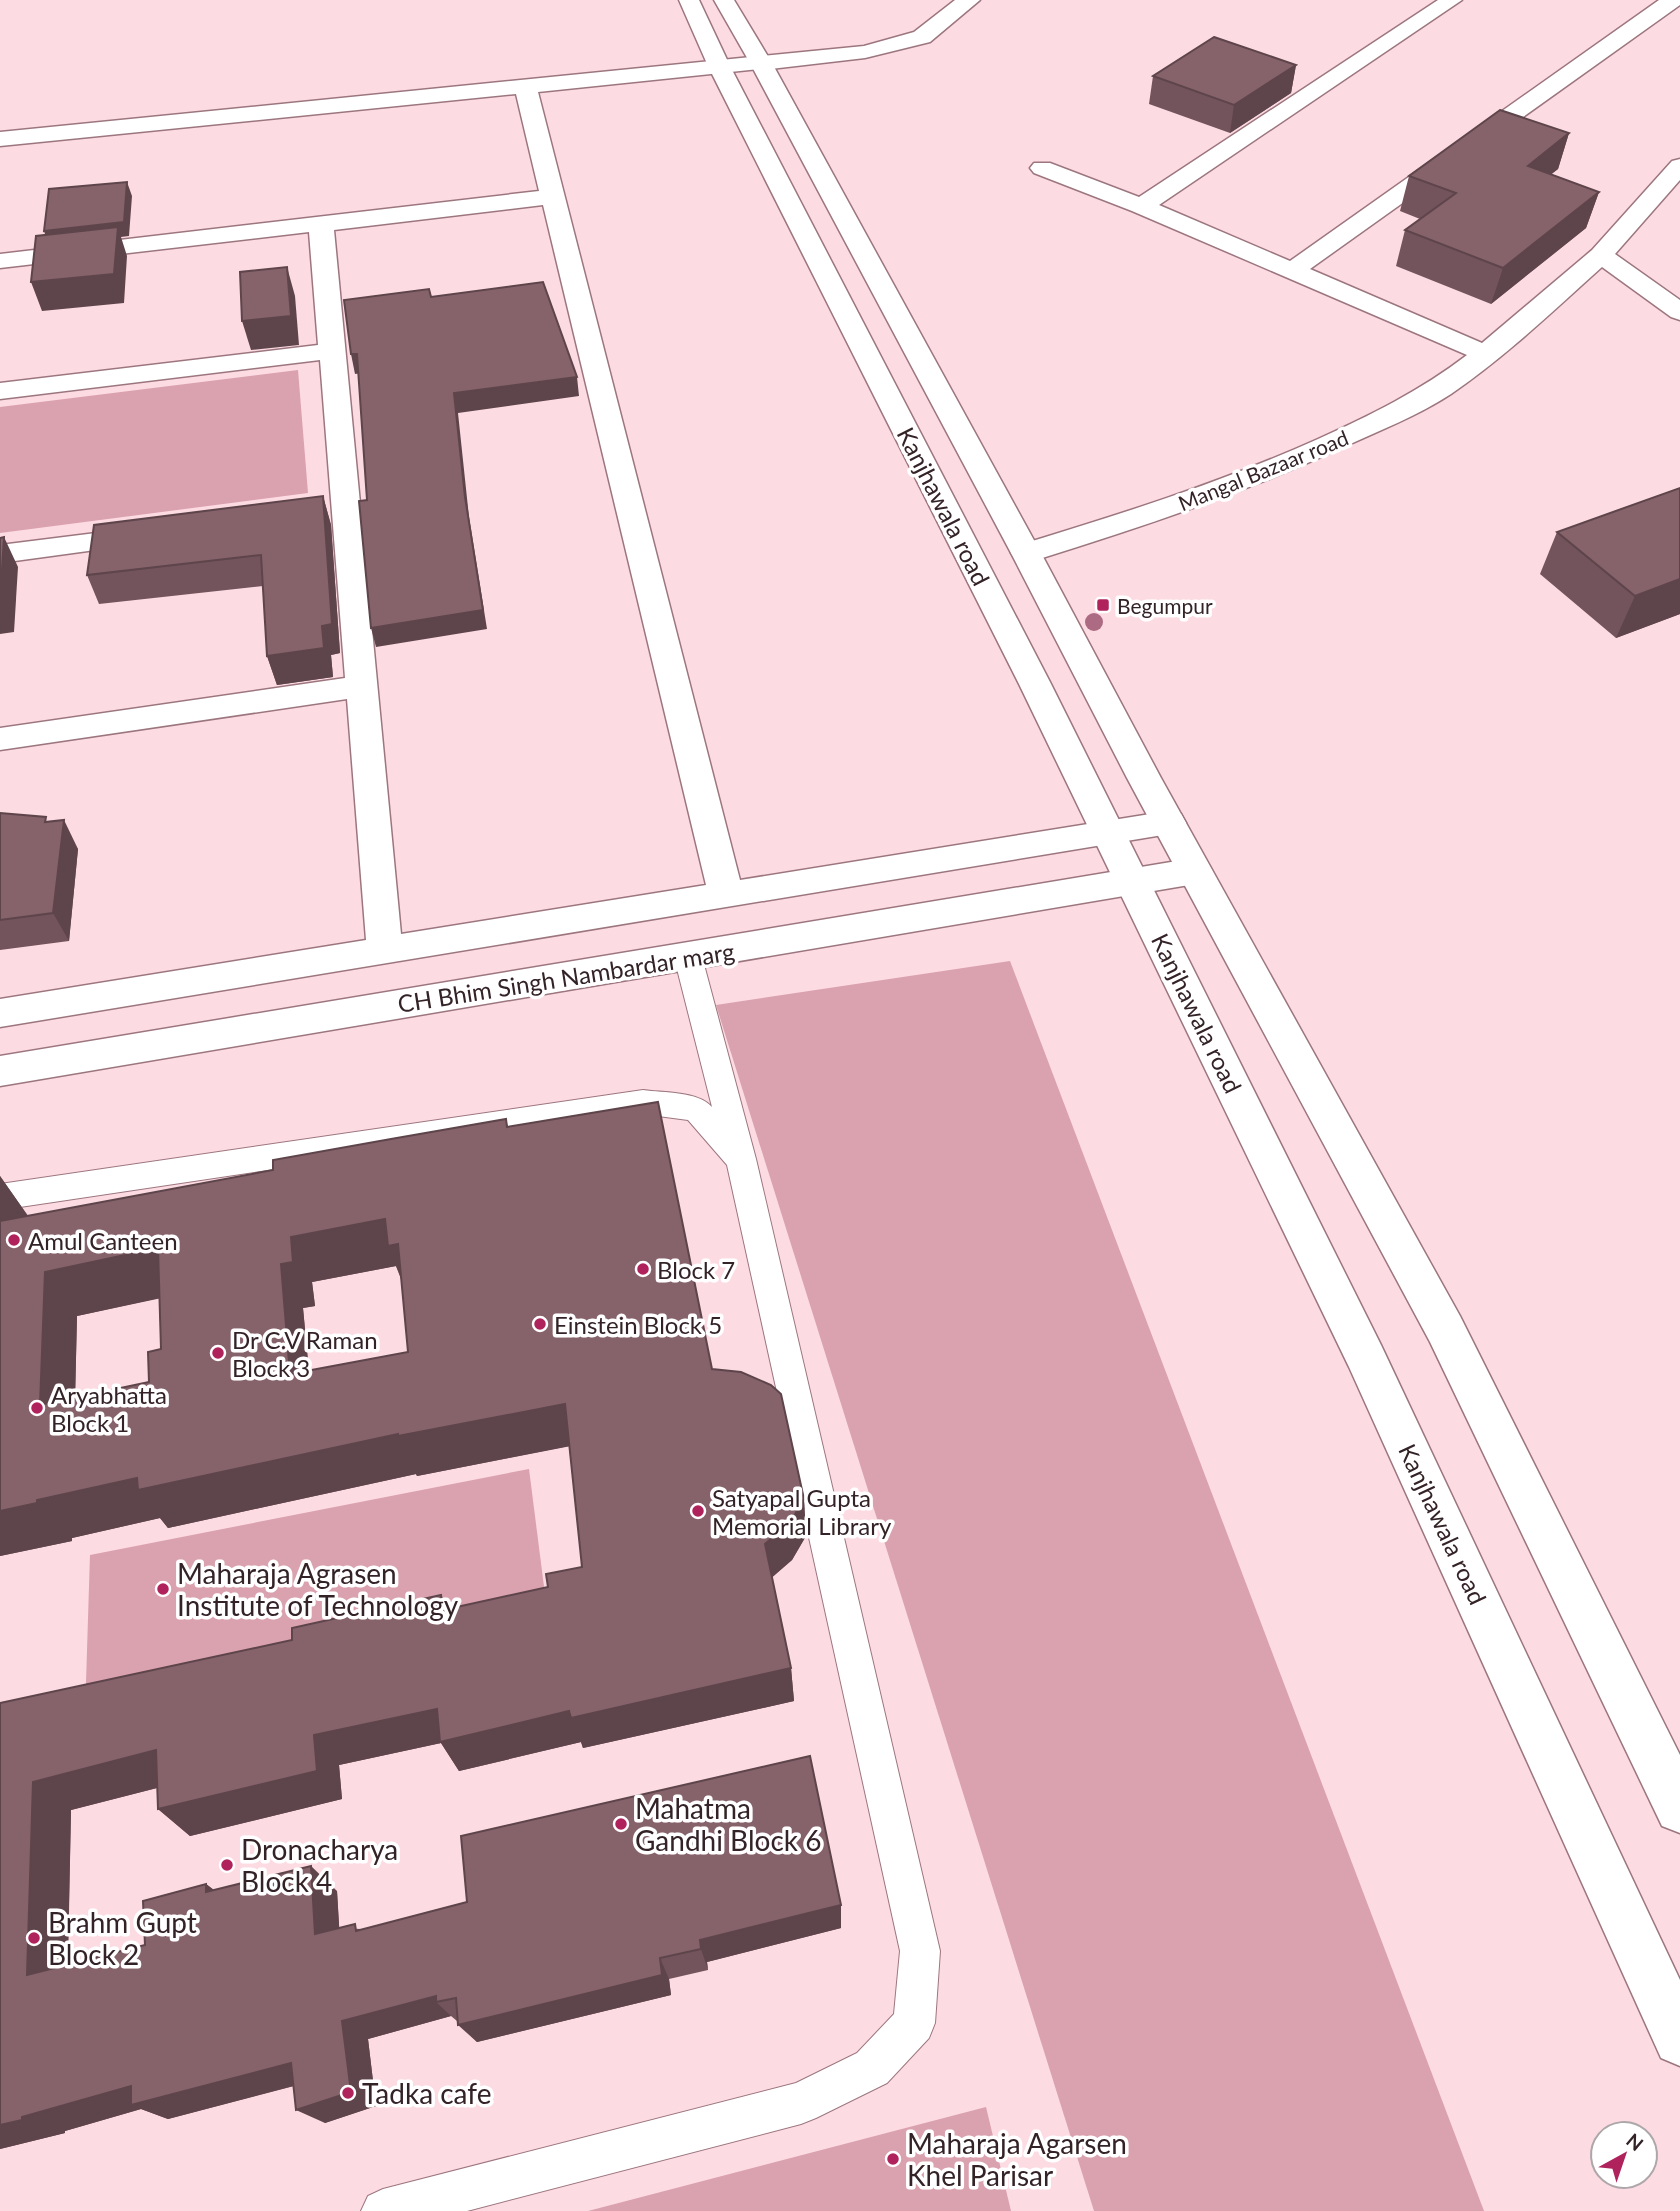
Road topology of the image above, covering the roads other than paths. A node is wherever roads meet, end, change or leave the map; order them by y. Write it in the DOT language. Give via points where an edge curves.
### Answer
graph roads {
  1 [pos="689,0"];
  2 [pos="724,0"];
  3 [pos="970,0"];
  4 [pos="1452,0"];
  5 [pos="1673,0"];
  6 [pos="761,63"];
  7 [pos="719,66"];
  8 [pos="524,85"];
  9 [pos="0,139"];
  10 [pos="1680,166"];
  11 [pos="1042,169"];
  12 [pos="553,197"];
  13 [pos="1141,206"];
  14 [pos="321,224"];
  15 [pos="1601,255"];
  16 [pos="0,261"];
  17 [pos="1293,270"];
  18 [pos="1680,312"];
  19 [pos="332,351"];
  20 [pos="1484,353"];
  21 [pos="0,391"];
  22 [pos="166,533"];
  23 [pos="1026,553"];
  24 [pos="0,554"];
  25 [pos="362,686"];
  26 [pos="0,739"];
  27 [pos="1169,823"];
  28 [pos="1108,834"];
  29 [pos="1195,872"];
  30 [pos="1132,883"];
  31 [pos="726,895"];
  32 [pos="385,951"];
  33 [pos="688,957"];
  34 [pos="0,1013"];
  35 [pos="0,1071"];
  36 [pos="741,1159"];
  37 [pos="0,1197"];
  38 [pos="1680,1808"];
  39 [pos="1680,2039"];
  40 [pos="383,2211"];
  1 -- 7 [label="street, Kanjhawala road"];
  2 -- 6 [label="street, Kanjhawala road"];
  3 -- 6 [label="street" via="922,37 865,52"];
  4 -- 13 [label="street"];
  5 -- 17 [label="street"];
  6 -- 7 [label="street"];
  6 -- 23 [label="street, Kanjhawala road"];
  7 -- 8 [label="street"];
  7 -- 28 [label="street, Kanjhawala road"];
  8 -- 9 [label="street"];
  8 -- 12 [label="street"];
  10 -- 15 [label="street, Mangal Bazaar road"];
  11 -- 13 [label="street"];
  12 -- 14 [label="street"];
  12 -- 31 [label="street"];
  13 -- 17 [label="street"];
  14 -- 16 [label="street"];
  14 -- 19 [label="street"];
  15 -- 18 [label="street"];
  15 -- 20 [label="street, Mangal Bazaar road"];
  17 -- 20 [label="street"];
  19 -- 21 [label="street"];
  19 -- 25 [label="street" via="332,512"];
  20 -- 23 [label="street, Mangal Bazaar road" via="1441,388 1324,448 1191,500"];
  22 -- 24 [label="street"];
  23 -- 27 [label="street, Kanjhawala road"];
  25 -- 26 [label="street"];
  25 -- 32 [label="street"];
  27 -- 28 [label="street"];
  27 -- 29 [label="street, Kanjhawala road"];
  28 -- 30 [label="street, Kanjhawala road"];
  28 -- 31 [label="street"];
  29 -- 30 [label="street, CH Bhim Singh Nambardar marg"];
  29 -- 38 [label="street, Kanjhawala road" via="1445,1329"];
  30 -- 33 [label="street, CH Bhim Singh Nambardar marg"];
  30 -- 39 [label="street, Kanjhawala road" via="1366,1358"];
  31 -- 32 [label="street"];
  32 -- 34 [label="street"];
  33 -- 35 [label="street, CH Bhim Singh Nambardar marg"];
  33 -- 36 [label="lane"];
  36 -- 37 [label="lane" via="696,1109 643,1102"];
  36 -- 40 [label="lane" via="920,1951 914,2023 872,2068 801,2103"];
}
